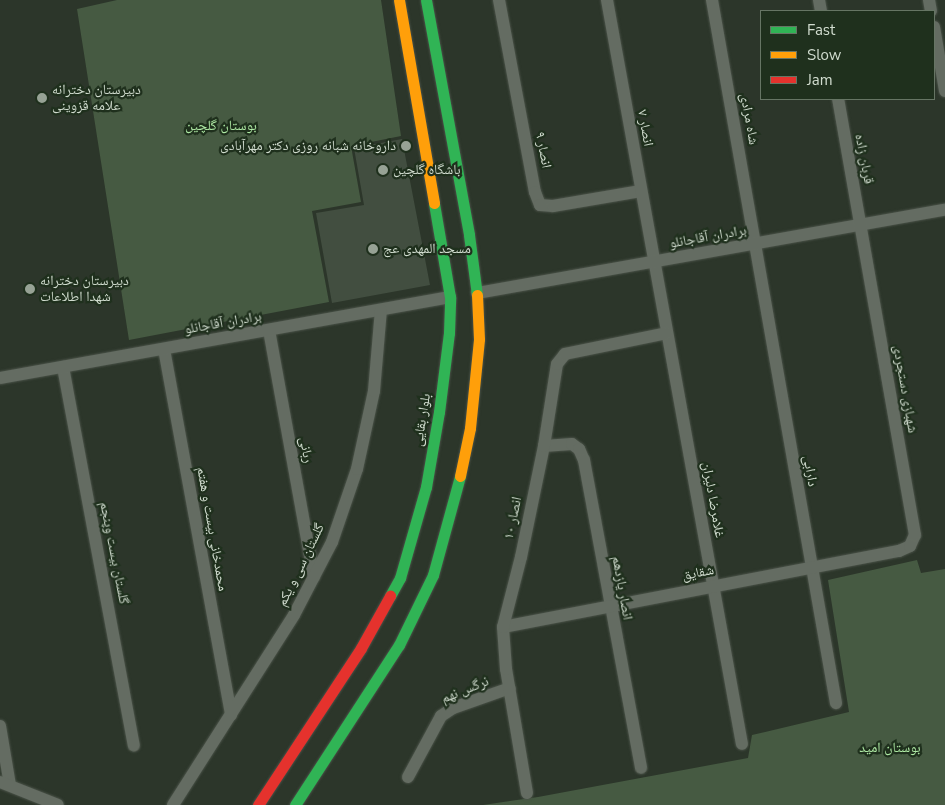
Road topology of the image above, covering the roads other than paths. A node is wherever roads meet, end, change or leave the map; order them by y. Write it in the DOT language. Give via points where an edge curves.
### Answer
graph roads {
  1 [pos="499,0"];
  2 [pos="606,0"];
  3 [pos="712,0"];
  4 [pos="428,2"];
  5 [pos="399,3"];
  6 [pos="935,33"];
  7 [pos="945,90"];
  8 [pos="838,100"];
  9 [pos="641,191"];
  10 [pos="945,210"];
  11 [pos="861,225"];
  12 [pos="756,244"];
  13 [pos="654,262"];
  14 [pos="464,295"];
  15 [pos="381,310"];
  16 [pos="269,330"];
  17 [pos="667,333"];
  18 [pos="164,349"];
  19 [pos="63,366"];
  20 [pos="0,378"];
  21 [pos="544,446"];
  22 [pos="899,551"];
  23 [pos="812,566"];
  24 [pos="314,577"];
  25 [pos="713,586"];
  26 [pos="610,606"];
  27 [pos="503,627"];
  28 [pos="510,688"];
  29 [pos="836,703"];
  30 [pos="231,715"];
  31 [pos="0,726"];
  32 [pos="742,744"];
  33 [pos="134,745"];
  34 [pos="641,768"];
  35 [pos="408,777"];
  36 [pos="5,783"];
  37 [pos="527,793"];
  38 [pos="58,805"];
  39 [pos="173,805"];
  40 [pos="258,805"];
  41 [pos="295,805"];
  1 -- 9 [label="street, انصار ۹" via="540,205 553,206"];
  2 -- 9 [label="street, انصار ۷"];
  3 -- 12 [label="street, شاه مرادی"];
  4 -- 14 [label="main road, بلوار بقایی" via="469,235"];
  5 -- 14 [label="main road, بلوار بقایی"];
  6 -- 7 [label="street"];
  8 -- 11 [label="street, قربان زاده"];
  9 -- 13 [label="street, انصار ۷"];
  10 -- 11 [label="street, برادران آقاجانلو"];
  11 -- 12 [label="street, برادران آقاجانلو"];
  11 -- 22 [label="street, شهبازی دستجردی" via="915,535 910,546"];
  12 -- 13 [label="street, برادران آقاجانلو"];
  12 -- 23 [label="street, دارابی"];
  13 -- 14 [label="street, برادران آقاجانلو"];
  13 -- 17 [label="street, غلامرضا دلیران"];
  14 -- 15 [label="street, برادران آقاجانلو"];
  14 -- 40 [label="main road, بلوار بقایی" via="449,333 426,487 400,578 361,648"];
  14 -- 41 [label="main road, بلوار بقایی" via="479,339 470,428 456,498 433,575 399,645"];
  15 -- 16 [label="street, برادران آقاجانلو"];
  15 -- 24 [label="street, گلستان سی و یکم" via="374,391 357,469 332,542"];
  16 -- 18 [label="street, برادران آقاجانلو"];
  16 -- 24 [label="street, ربانی"];
  17 -- 21 [label="street, انصار ۱۰" via="565,354 557,364"];
  17 -- 25 [label="street, غلامرضا دلیران"];
  18 -- 19 [label="street, برادران آقاجانلو"];
  18 -- 30 [label="street, محمدخانی بیست و هفتم"];
  19 -- 20 [label="street, برادران آقاجانلو"];
  19 -- 33 [label="street, گلستان بیست وپنجم"];
  21 -- 26 [label="street, انصار یازدهم" via="572,444 579,449 584,460"];
  21 -- 27 [label="street, انصار ۱۰"];
  22 -- 23 [label="street, شقایق"];
  23 -- 25 [label="street, شقایق"];
  23 -- 29 [label="street, دارابی"];
  24 -- 30 [label="street, گلستان سی و یکم"];
  25 -- 26 [label="street, شقایق"];
  25 -- 32 [label="street, غلامرضا دلیران"];
  26 -- 27 [label="street, شقایق"];
  26 -- 34 [label="street, انصار یازدهم"];
  27 -- 28 [label="street, انصار ۱۰"];
  28 -- 35 [label="street, نرگس نهم" via="453,708 441,716"];
  28 -- 37 [label="street, انصار ۱۰"];
  30 -- 39 [label="street, گلستان سی و یکم"];
  31 -- 36 [label="street"];
  36 -- 38 [label="street"];
}
